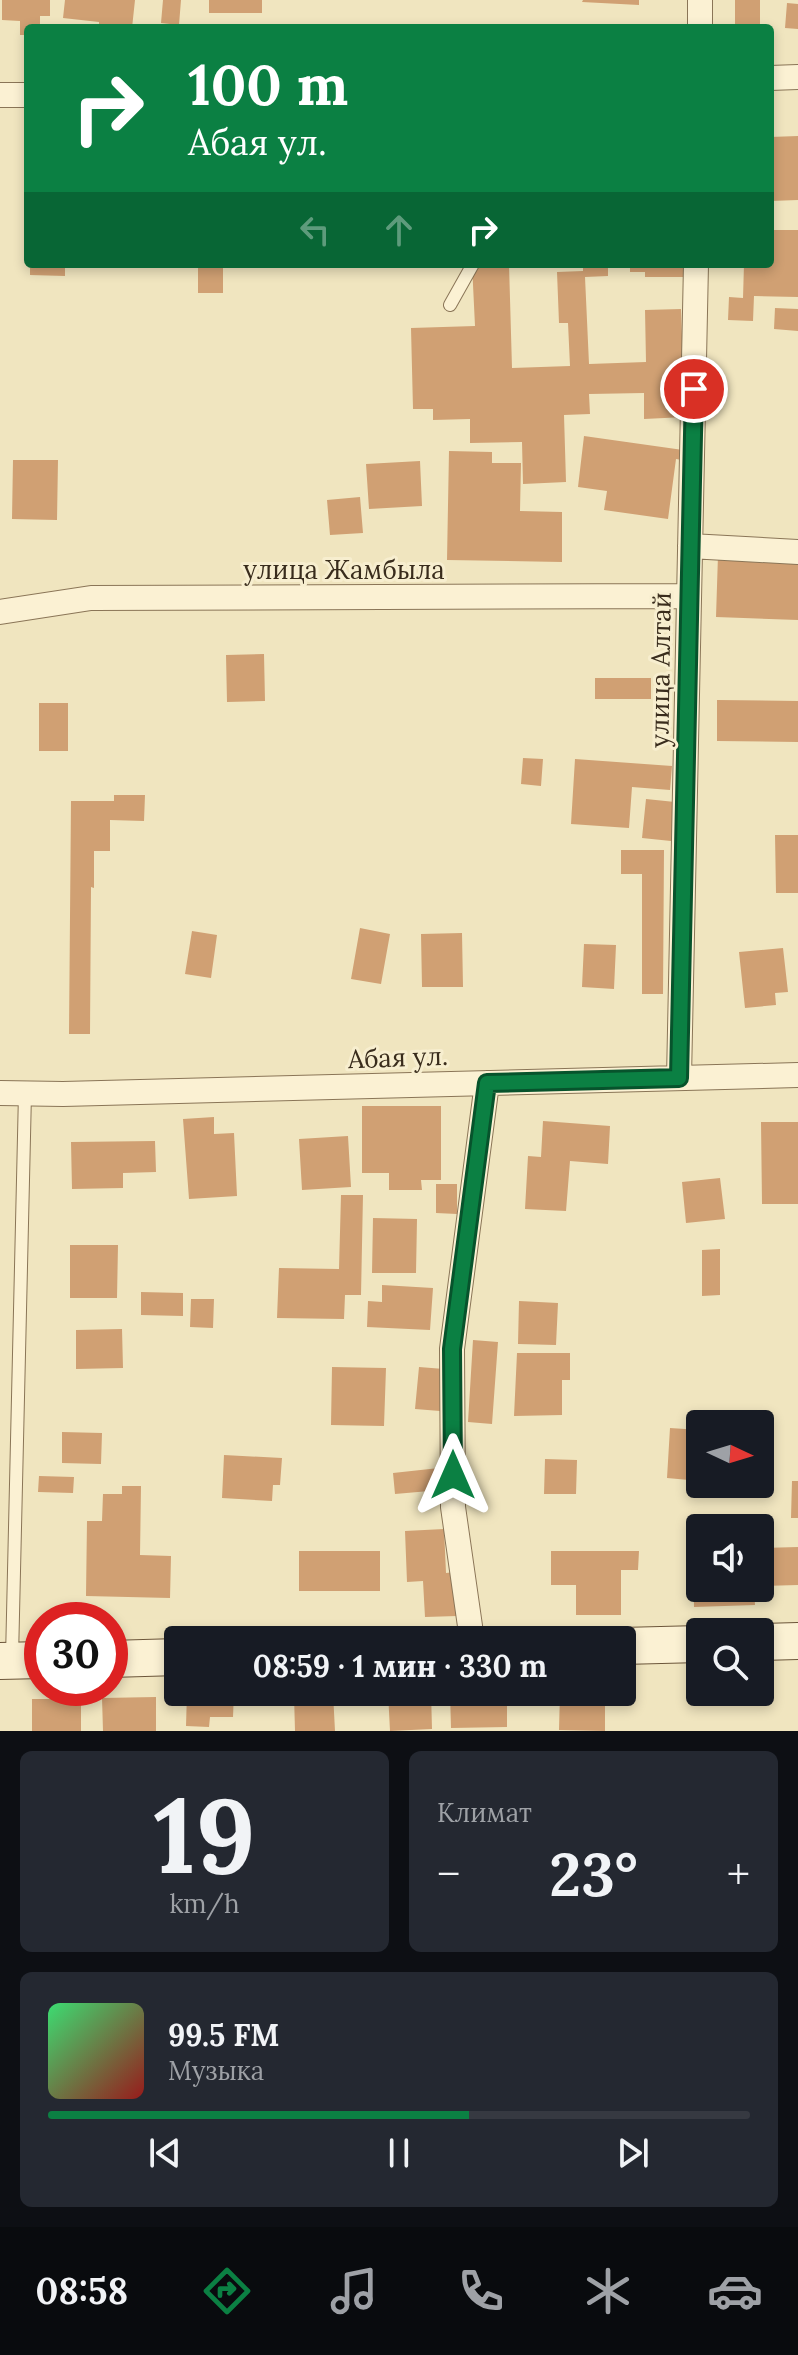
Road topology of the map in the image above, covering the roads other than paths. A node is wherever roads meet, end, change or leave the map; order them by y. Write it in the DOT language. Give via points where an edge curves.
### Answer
graph roads {
  1 [pos="700,0"];
  2 [pos="700,24"];
  3 [pos="798,77"];
  4 [pos="774,78"];
  5 [pos="0,95"];
  6 [pos="24,95"];
  7 [pos="471,268"];
  8 [pos="696,268"];
  9 [pos="450,305"];
  10 [pos="690,546"];
  11 [pos="798,552"];
  12 [pos="689,596"];
  13 [pos="0,612"];
  14 [pos="798,1075"];
  15 [pos="679,1078"];
  16 [pos="487,1083"];
  17 [pos="0,1093"];
  18 [pos="25,1093"];
  19 [pos="470,1626"];
  20 [pos="798,1641"];
  21 [pos="774,1642"];
  22 [pos="686,1644"];
  23 [pos="636,1646"];
  24 [pos="164,1657"];
  25 [pos="128,1658"];
  26 [pos="18,1661"];
  1 -- 2 [label="street"];
  3 -- 4 [label="street"];
  5 -- 6 [label="street"];
  7 -- 9 [label="lane"];
  8 -- 10 [label="street, улица Алтай"];
  10 -- 11 [label="street"];
  10 -- 12 [label="street, улица Алтай"];
  12 -- 13 [label="street, улица Жамбыла" via="91,598"];
  12 -- 15 [label="street, улица Алтай"];
  14 -- 15 [label="street, Абая ул."];
  15 -- 16 [label="street, Абая ул."];
  16 -- 18 [label="street, Абая ул."];
  16 -- 19 [label="street" via="452,1349 453,1507"];
  17 -- 18 [label="street, Абая ул."];
  18 -- 26 [label="lane"];
  20 -- 21 [label="street"];
  22 -- 23 [label="street"];
  24 -- 25 [label="street"];
}
